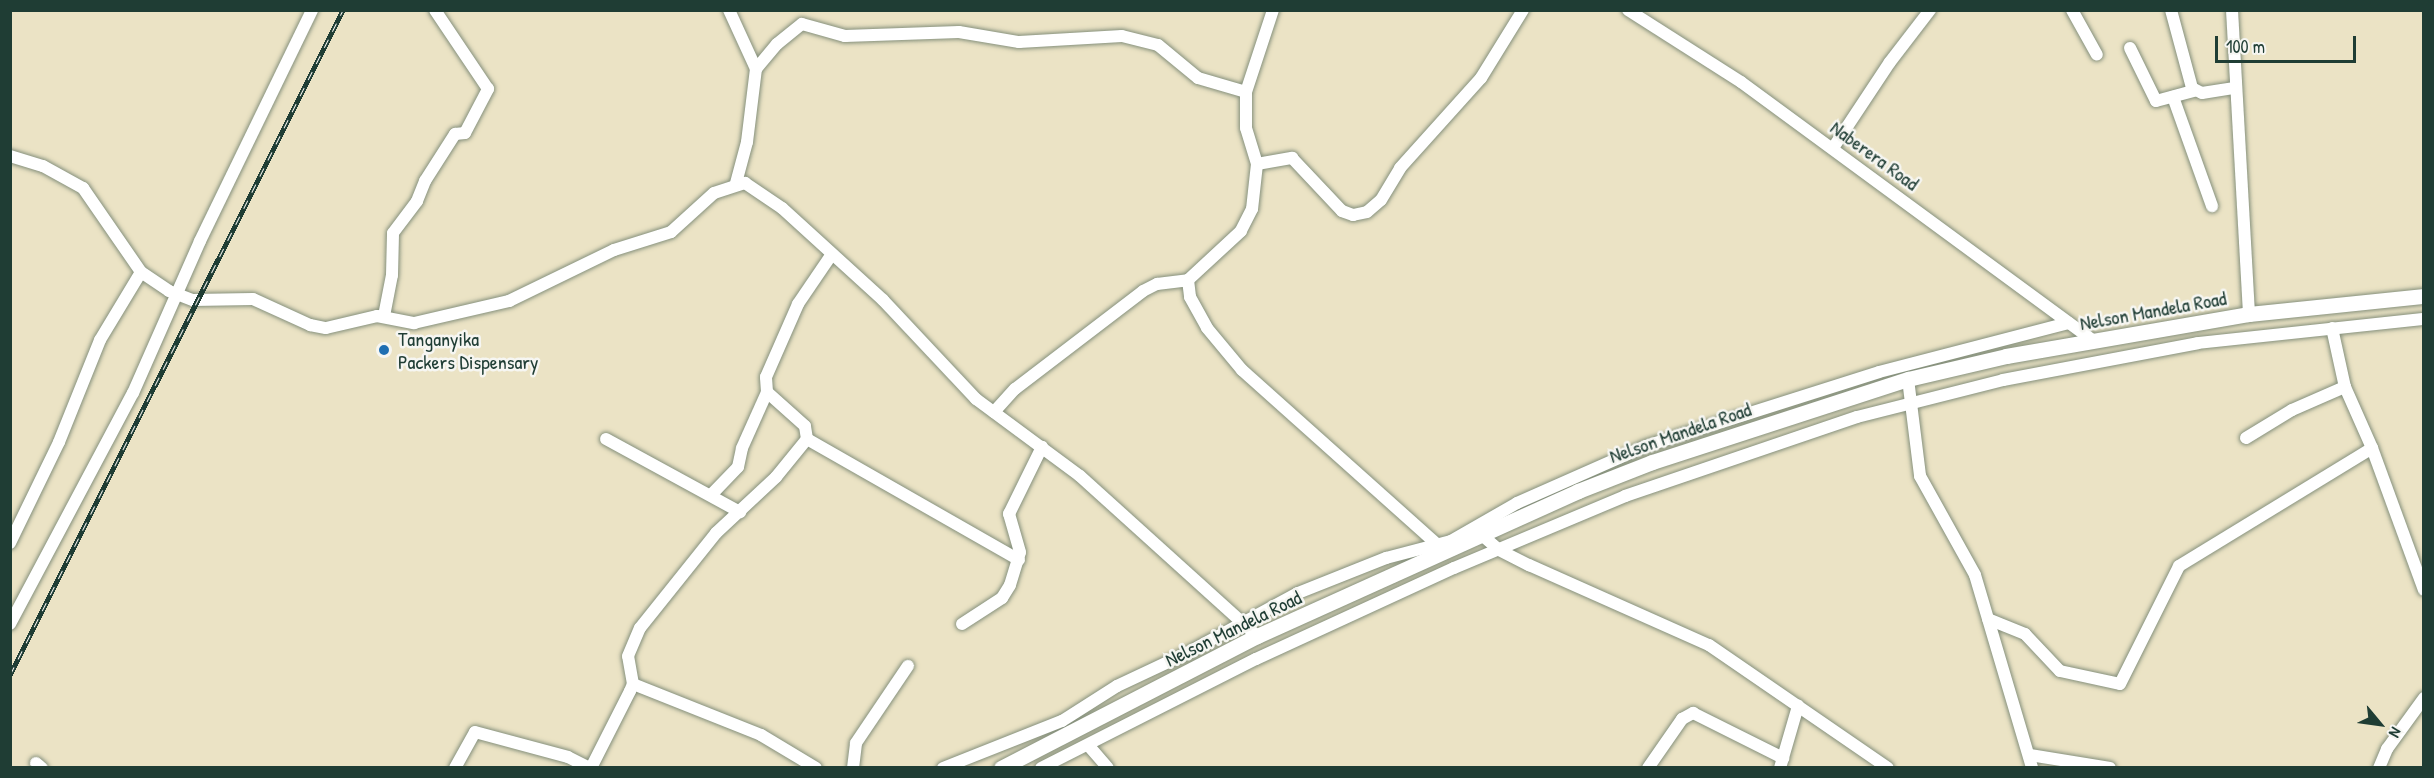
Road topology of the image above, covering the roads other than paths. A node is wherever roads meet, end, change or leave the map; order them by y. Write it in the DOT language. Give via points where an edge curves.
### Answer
graph roads {
  1 [pos="312,10"];
  2 [pos="435,10"];
  3 [pos="729,10"];
  4 [pos="1273,10"];
  5 [pos="1523,10"];
  6 [pos="1628,10"];
  7 [pos="1930,10"];
  8 [pos="2072,10"];
  9 [pos="2171,10"];
  10 [pos="2232,10"];
  11 [pos="2130,48"];
  12 [pos="2097,55"];
  13 [pos="756,69"];
  14 [pos="2235,88"];
  15 [pos="2194,91"];
  16 [pos="1246,92"];
  17 [pos="2173,97"];
  18 [pos="1833,148"];
  19 [pos="10,156"];
  20 [pos="1257,164"];
  21 [pos="736,183"];
  22 [pos="2212,206"];
  23 [pos="832,254"];
  24 [pos="141,272"];
  25 [pos="1188,280"];
  26 [pos="176,295"];
  27 [pos="2424,296"];
  28 [pos="2249,315"];
  29 [pos="384,316"];
  30 [pos="2424,319"];
  31 [pos="2069,323"];
  32 [pos="2332,328"];
  33 [pos="2093,341"];
  34 [pos="1908,379"];
  35 [pos="2345,387"];
  36 [pos="767,392"];
  37 [pos="1908,402"];
  38 [pos="994,412"];
  39 [pos="2246,438"];
  40 [pos="606,439"];
  41 [pos="807,439"];
  42 [pos="1042,447"];
  43 [pos="2372,448"];
  44 [pos="711,495"];
  45 [pos="740,512"];
  46 [pos="1483,536"];
  47 [pos="10,543"];
  48 [pos="1438,545"];
  49 [pos="1499,550"];
  50 [pos="1019,560"];
  51 [pos="2424,590"];
  52 [pos="1989,619"];
  53 [pos="1240,623"];
  54 [pos="10,624"];
  55 [pos="962,624"];
  56 [pos="1257,636"];
  57 [pos="908,666"];
  58 [pos="633,684"];
  59 [pos="2424,698"];
  60 [pos="1798,706"];
  61 [pos="1088,745"];
  62 [pos="2031,761"];
  63 [pos="1781,763"];
  64 [pos="455,768"];
  65 [pos="590,768"];
  66 [pos="816,768"];
  67 [pos="853,768"];
  68 [pos="943,768"];
  69 [pos="1001,768"];
  70 [pos="1041,768"];
  71 [pos="1108,768"];
  72 [pos="1648,768"];
  73 [pos="1888,768"];
  74 [pos="2110,768"];
  75 [pos="2379,768"];
  1 -- 26 [label="street"];
  2 -- 29 [label="street" via="488,89 465,133 455,134 417,201 393,233 392,275"];
  3 -- 13 [label="street"];
  4 -- 16 [label="street"];
  5 -- 20 [label="street" via="1481,78 1400,168 1381,200 1367,212 1353,215 1342,211 1292,158"];
  6 -- 18 [label="street, Naberera Road" via="1741,82"];
  7 -- 18 [label="street"];
  8 -- 12 [label="street"];
  9 -- 15 [label="street"];
  10 -- 14 [label="street"];
  11 -- 17 [label="street" via="2153,98 2158,102"];
  13 -- 16 [label="street" via="777,44 806,24 840,36 959,32 1019,42 1105,34 1154,43 1198,78"];
  13 -- 21 [label="street" via="747,141"];
  14 -- 15 [label="street"];
  14 -- 28 [label="street"];
  15 -- 17 [label="street"];
  16 -- 20 [label="street" via="1246,128"];
  17 -- 22 [label="street"];
  18 -- 31 [label="street, Naberera Road"];
  19 -- 24 [label="street" via="43,166 83,188"];
  20 -- 25 [label="street" via="1249,219"];
  21 -- 23 [label="street" via="745,183 766,196"];
  21 -- 29 [label="street" via="714,193 671,232 614,250 509,301 414,323"];
  23 -- 36 [label="street" via="783,334 766,377"];
  23 -- 38 [label="street" via="883,300 960,384"];
  24 -- 26 [label="street"];
  24 -- 47 [label="street" via="100,340 59,442"];
  25 -- 38 [label="street" via="1157,284 1143,291 1014,389"];
  25 -- 48 [label="street" via="1197,312 1242,370"];
  26 -- 29 [label="street" via="193,300 253,299 318,327"];
  26 -- 54 [label="street" via="124,410"];
  27 -- 28 [label="main road, Nelson Mandela Road"];
  28 -- 33 [label="main road, Nelson Mandela Road"];
  30 -- 32 [label="street"];
  31 -- 33 [label="street, Naberera Road"];
  31 -- 48 [label="street" via="1879,372 1646,446 1517,503"];
  32 -- 35 [label="street"];
  32 -- 37 [label="street" via="2198,343"];
  33 -- 34 [label="main road, Nelson Mandela Road"];
  34 -- 37 [label="street"];
  34 -- 46 [label="main road, Nelson Mandela Road" via="1624,472"];
  35 -- 39 [label="street" via="2292,410"];
  35 -- 43 [label="street"];
  36 -- 41 [label="street" via="805,426"];
  36 -- 44 [label="street" via="738,466"];
  37 -- 49 [label="street" via="1667,481"];
  37 -- 52 [label="street" via="1920,476 1964,550"];
  38 -- 42 [label="street"];
  40 -- 44 [label="street"];
  41 -- 45 [label="street"];
  41 -- 50 [label="street"];
  42 -- 50 [label="street" via="1009,514 1020,546"];
  42 -- 53 [label="street" via="1119,510"];
  43 -- 51 [label="street"];
  43 -- 52 [label="street" via="2179,566 2120,684 2060,671 2025,634"];
  44 -- 45 [label="street"];
  45 -- 58 [label="street" via="666,591 640,628 628,656"];
  46 -- 49 [label="street"];
  46 -- 56 [label="main road, Nelson Mandela Road"];
  48 -- 53 [label="street" via="1326,580"];
  49 -- 60 [label="street" via="1709,645"];
  49 -- 61 [label="street" via="1264,655"];
  50 -- 55 [label="street" via="1005,595"];
  52 -- 62 [label="street"];
  53 -- 56 [label="street"];
  53 -- 68 [label="street" via="1187,654 1117,686 1062,721"];
  56 -- 69 [label="main road, Nelson Mandela Road"];
  57 -- 67 [label="street" via="856,743"];
  58 -- 65 [label="street"];
  58 -- 66 [label="street" via="761,735"];
  59 -- 75 [label="street" via="2387,749"];
  60 -- 63 [label="street"];
  60 -- 73 [label="street"];
  61 -- 70 [label="street"];
  61 -- 71 [label="street"];
  62 -- 74 [label="street"];
  63 -- 72 [label="street" via="1693,712 1682,719"];
  64 -- 65 [label="street" via="475,732 568,757"];
}
